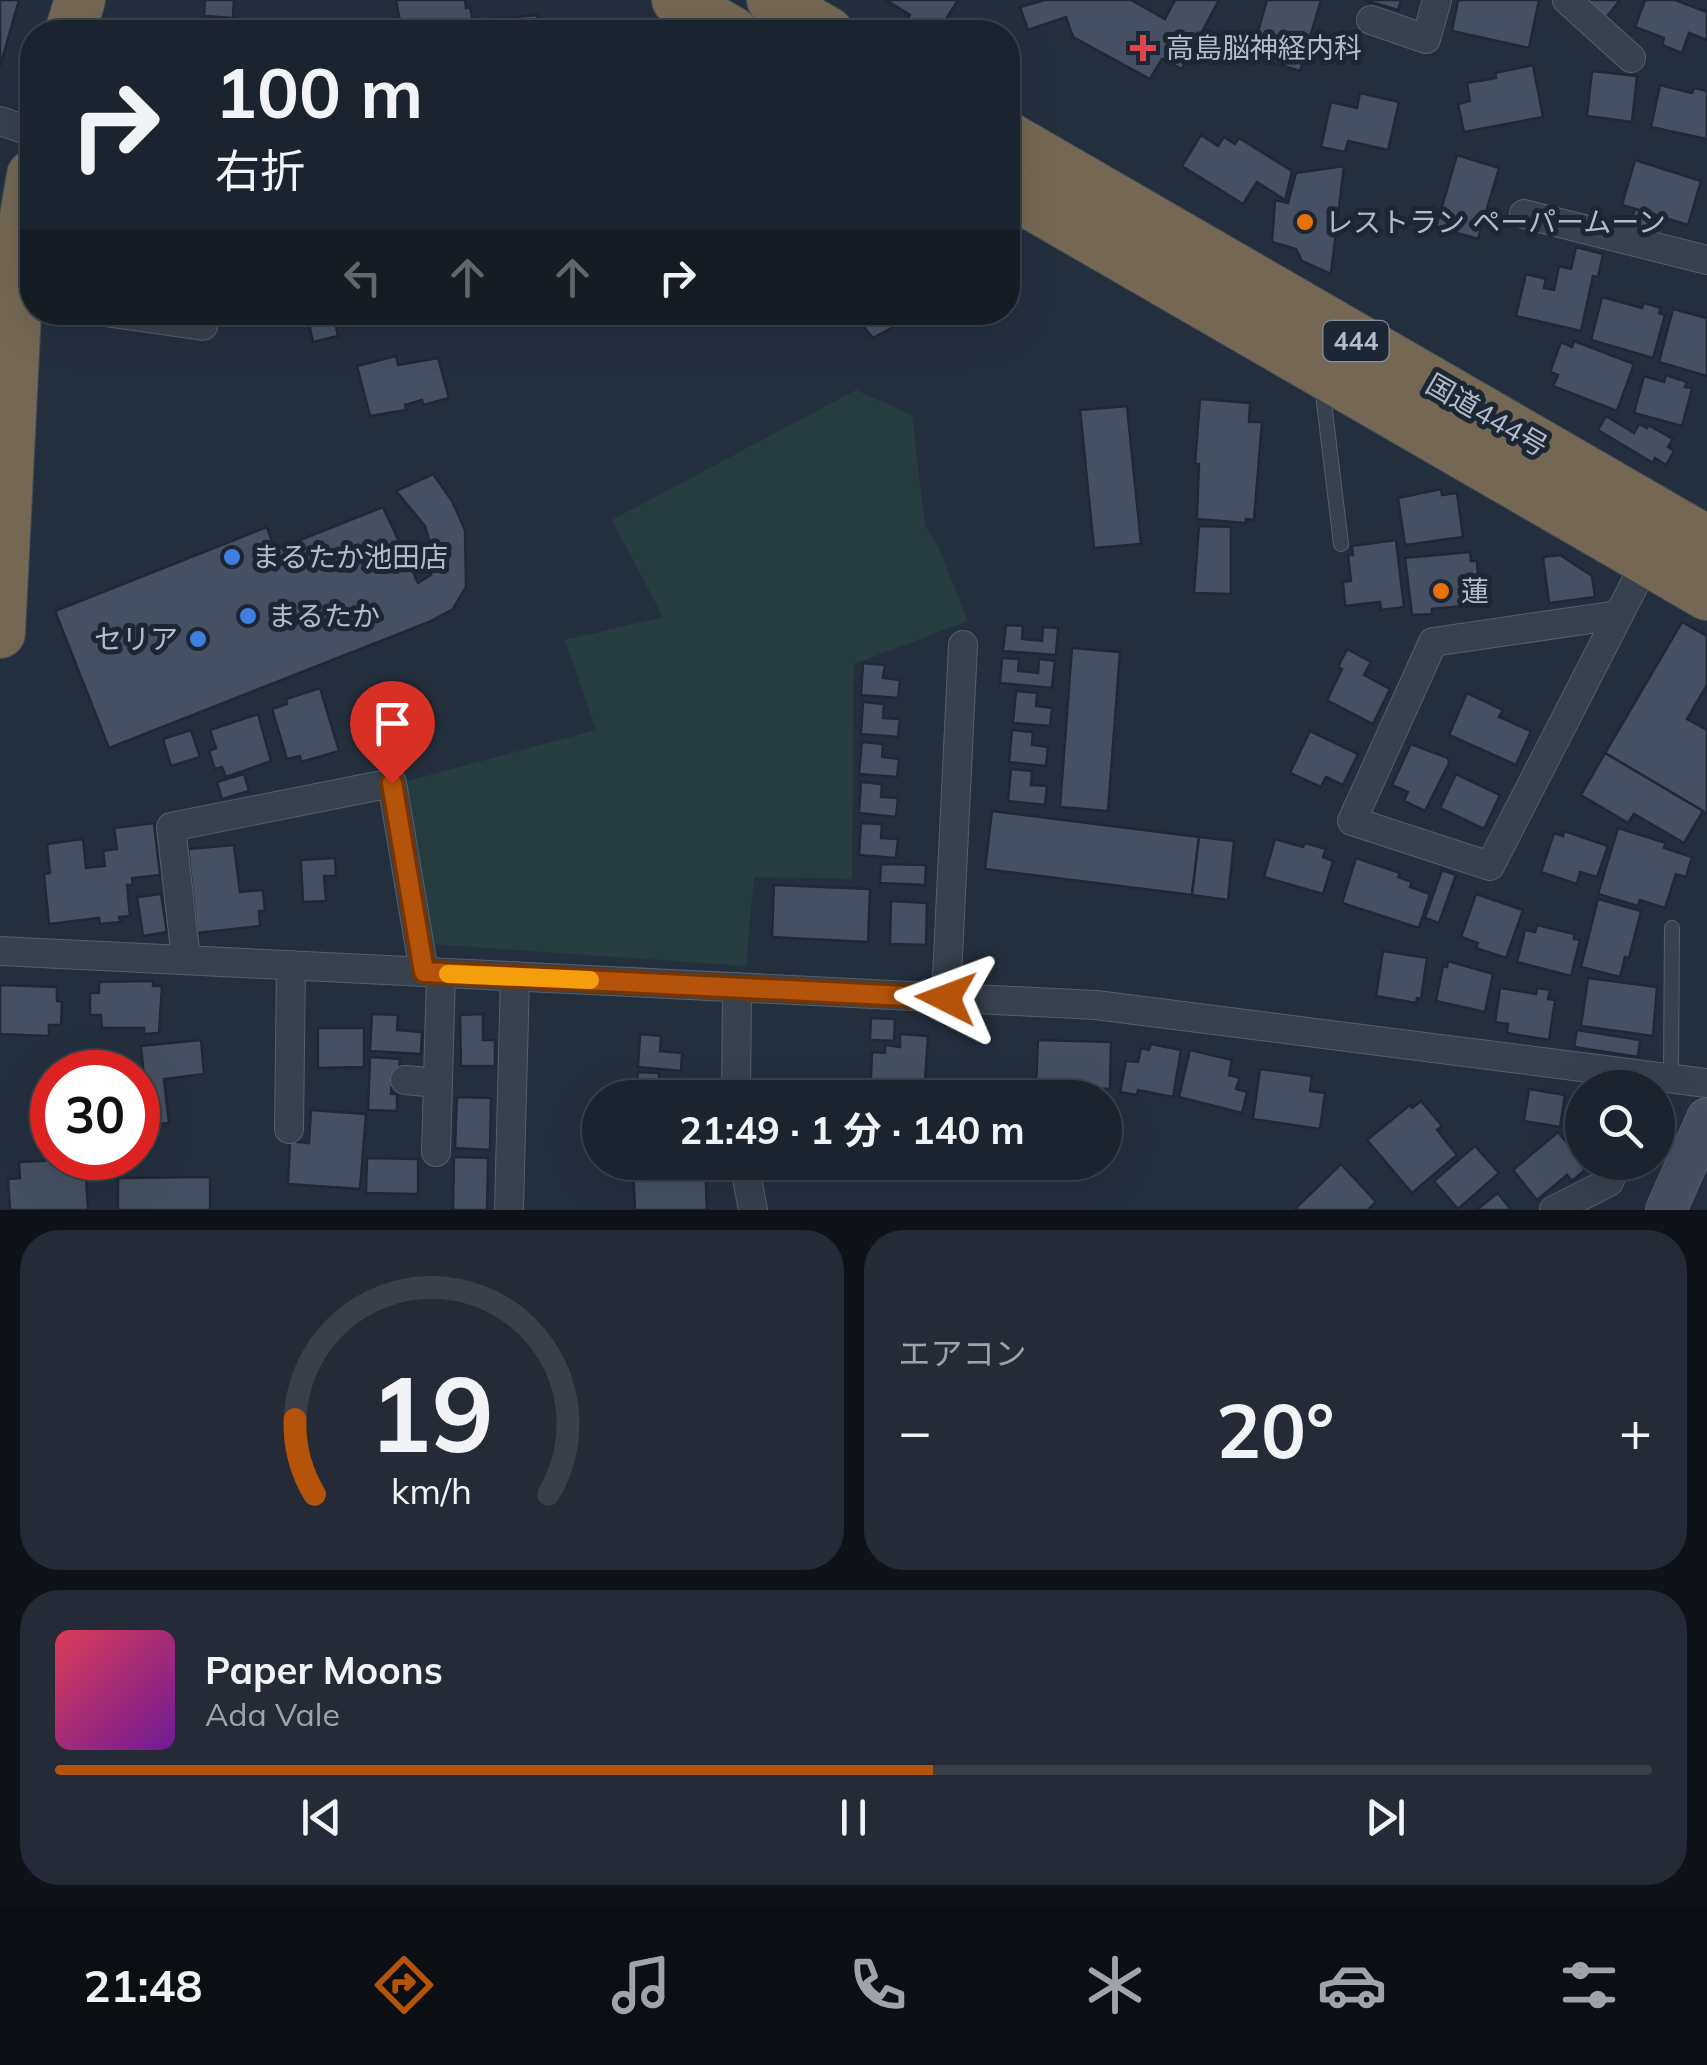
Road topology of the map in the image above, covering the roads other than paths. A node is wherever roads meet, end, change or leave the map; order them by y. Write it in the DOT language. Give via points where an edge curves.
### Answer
graph roads {
  1 [pos="677,0"];
  2 [pos="772,0"];
  3 [pos="1438,0"];
  4 [pos="1567,0"];
  5 [pos="712,20"];
  6 [pos="807,20"];
  7 [pos="1371,20"];
  8 [pos="1632,58"];
  9 [pos="1020,144"];
  10 [pos="1020,198"];
  11 [pos="1524,214"];
  12 [pos="1707,260"];
  13 [pos="22,325"];
  14 [pos="196,325"];
  15 [pos="203,326"];
  16 [pos="1320,371"];
  17 [pos="1707,542"];
  18 [pos="1341,544"];
  19 [pos="1647,560"];
  20 [pos="2,577"];
  21 [pos="1707,594"];
  22 [pos="1618,615"];
  23 [pos="0,633"];
  24 [pos="963,645"];
  25 [pos="1672,928"];
  26 [pos="0,951"];
  27 [pos="186,960"];
  28 [pos="291,965"];
  29 [pos="432,972"];
  30 [pos="514,976"];
  31 [pos="737,987"];
  32 [pos="946,998"];
  33 [pos="1583,1070"];
  34 [pos="1659,1070"];
  35 [pos="405,1080"];
  36 [pos="736,1080"];
  37 [pos="1675,1081"];
  38 [pos="438,1083"];
  39 [pos="1707,1083"];
  40 [pos="1707,1118"];
  41 [pos="289,1129"];
  42 [pos="436,1152"];
  43 [pos="748,1180"];
  44 [pos="1609,1180"];
  45 [pos="509,1210"];
  46 [pos="754,1210"];
  47 [pos="1554,1210"];
  48 [pos="1666,1210"];
  1 -- 5 [label="highway"];
  2 -- 6 [label="highway"];
  3 -- 7 [label="street" via="1426,39"];
  4 -- 8 [label="street"];
  9 -- 17 [label="highway, 国道444号 / 444"];
  10 -- 16 [label="highway, 国道444号 / 444"];
  11 -- 12 [label="street"];
  13 -- 20 [label="highway"];
  14 -- 15 [label="street"];
  16 -- 18 [label="lane"];
  16 -- 19 [label="highway, 国道444号 / 444"];
  19 -- 21 [label="highway, 国道444号 / 444"];
  19 -- 22 [label="street"];
  20 -- 23 [label="highway"];
  22 -- 22 [label="street" via="1490,866 1352,821 1434,642"];
  24 -- 32 [label="street"];
  25 -- 34 [label="lane"];
  26 -- 27 [label="street"];
  27 -- 28 [label="street"];
  27 -- 29 [label="street" via="171,826 392,783"];
  28 -- 29 [label="street"];
  28 -- 41 [label="street"];
  29 -- 30 [label="street"];
  29 -- 38 [label="street"];
  30 -- 31 [label="street"];
  30 -- 45 [label="street"];
  31 -- 32 [label="street"];
  31 -- 36 [label="street"];
  32 -- 33 [label="street" via="1096,1005"];
  35 -- 38 [label="street"];
  37 -- 39 [label="street"];
  38 -- 42 [label="street"];
  40 -- 48 [label="main road"];
  43 -- 46 [label="street"];
  44 -- 47 [label="street"];
}
